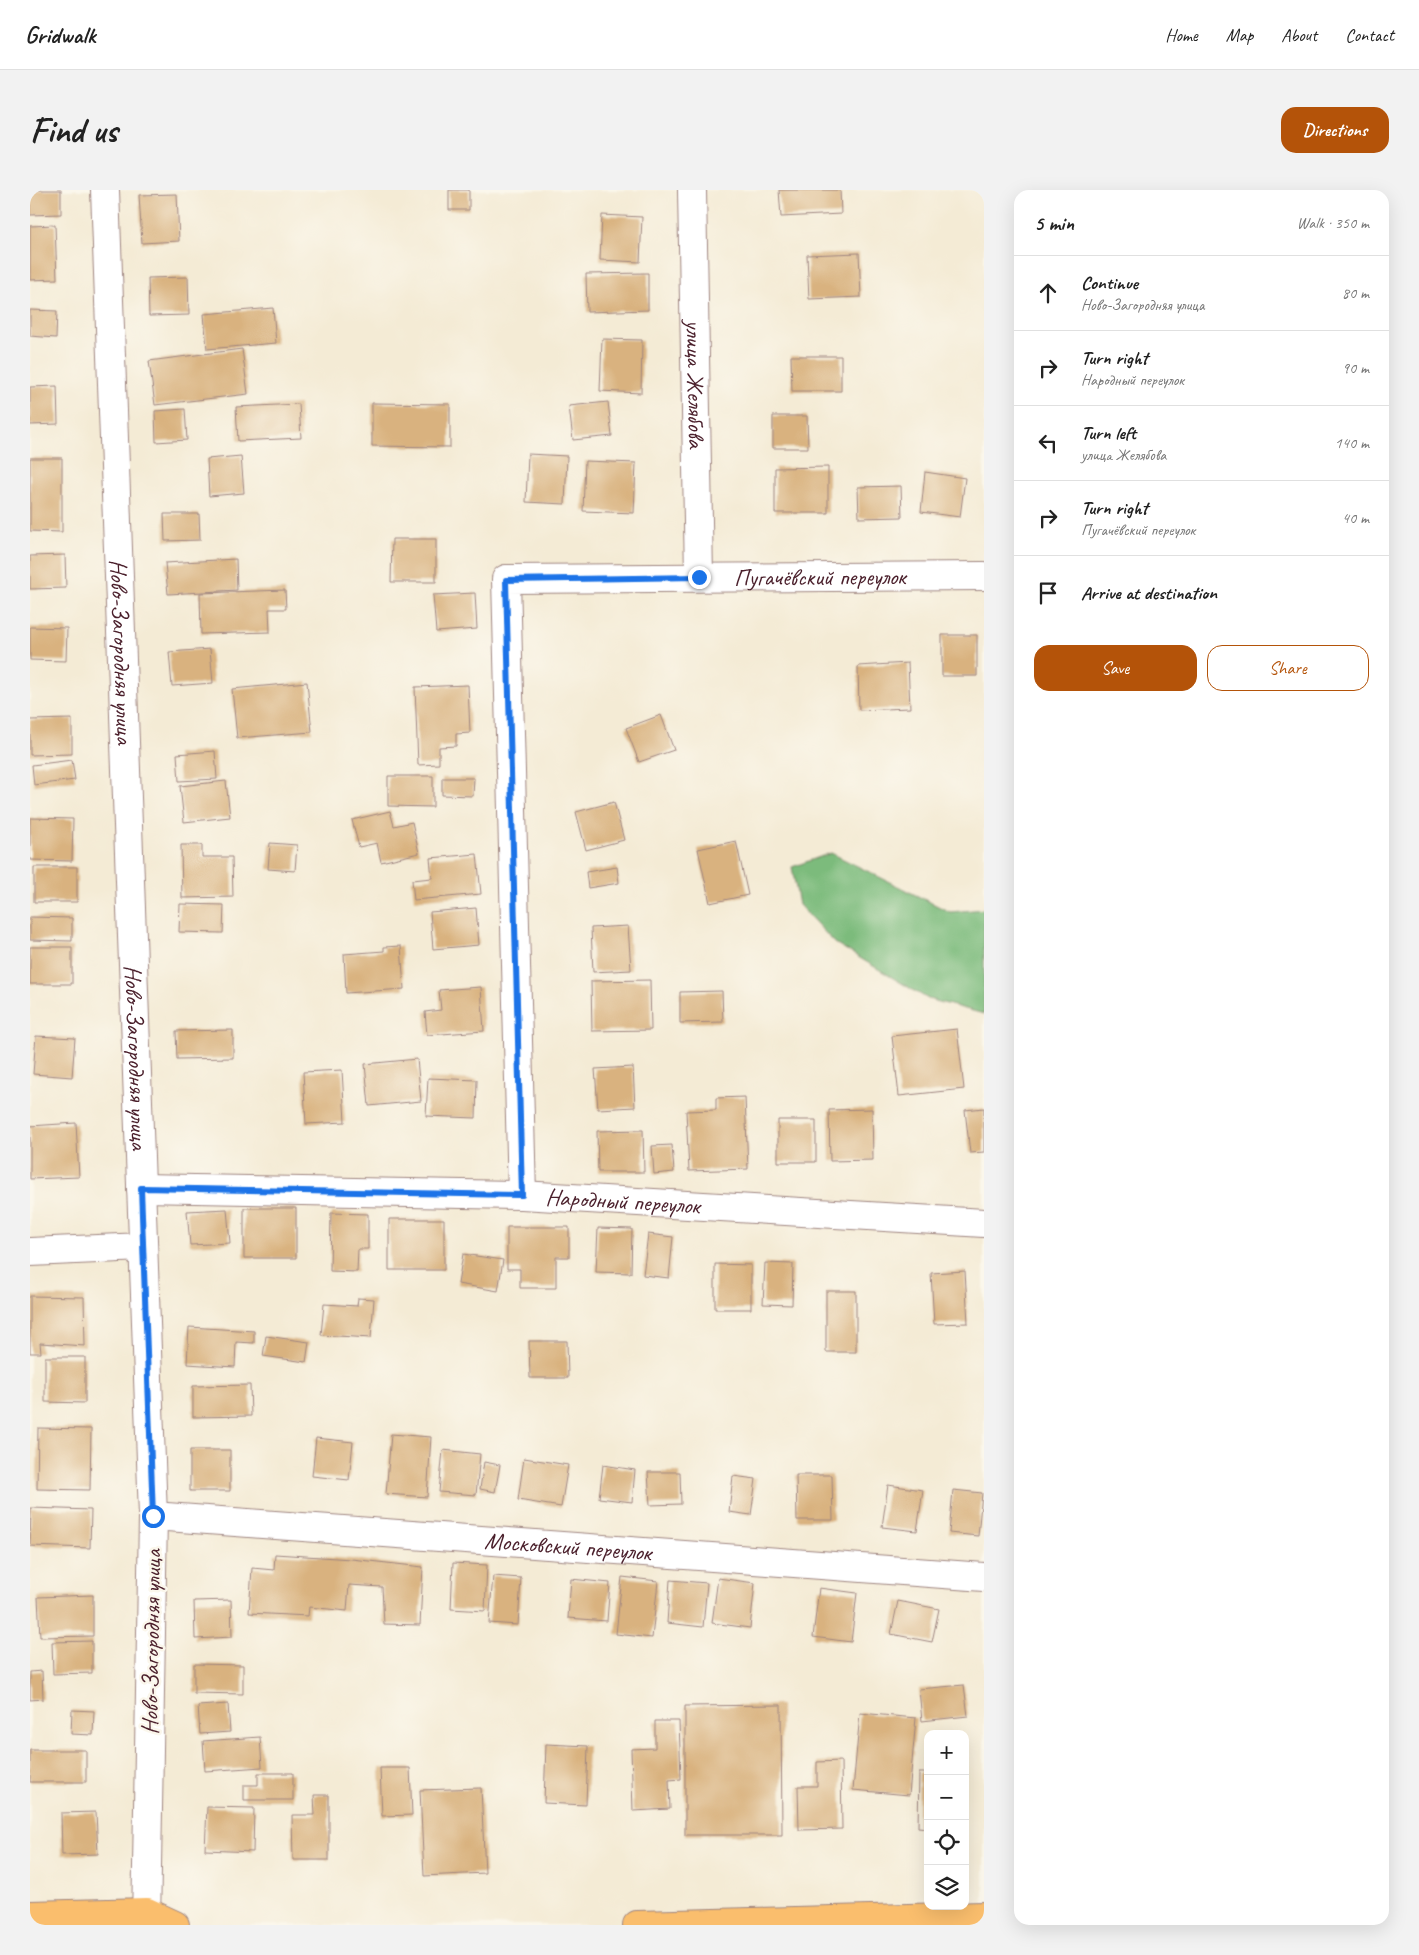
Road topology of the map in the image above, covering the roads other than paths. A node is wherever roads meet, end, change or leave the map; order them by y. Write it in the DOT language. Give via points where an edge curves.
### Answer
graph roads {
  1 [pos="105,190"];
  2 [pos="692,190"];
  3 [pos="984,576"];
  4 [pos="699,577"];
  5 [pos="141,1188"];
  6 [pos="522,1195"];
  7 [pos="984,1223"];
  8 [pos="143,1247"];
  9 [pos="30,1252"];
  10 [pos="153,1516"];
  11 [pos="984,1577"];
  12 [pos="30,1915"];
  13 [pos="984,1916"];
  14 [pos="146,1918"];
  15 [pos="698,1924"];
  16 [pos="175,1925"];
  17 [pos="637,1925"];
  1 -- 5 [label="street, Ново-Загородняя улица"];
  2 -- 4 [label="street, улица Желябова"];
  3 -- 4 [label="street, Пугачёвский переулок"];
  4 -- 6 [label="street, Пугачёвский переулок" via="506,580"];
  5 -- 6 [label="street, Народный переулок"];
  5 -- 8 [label="street, Ново-Загородняя улица"];
  6 -- 7 [label="street, Народный переулок"];
  8 -- 9 [label="street"];
  8 -- 10 [label="street, Ново-Загородняя улица"];
  10 -- 11 [label="street, Московский переулок"];
  10 -- 14 [label="street, Ново-Загородняя улица"];
  12 -- 14 [label="main road"];
  13 -- 15 [label="main road"];
  14 -- 16 [label="main road"];
  15 -- 17 [label="main road"];
}
